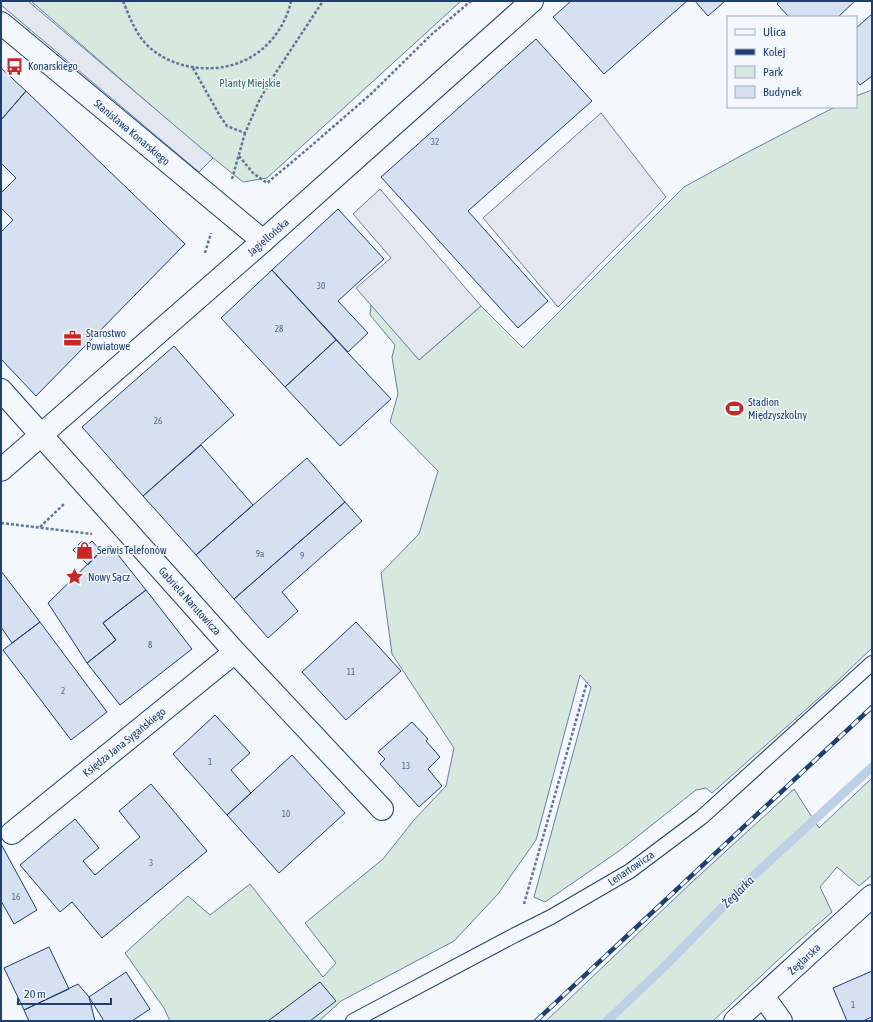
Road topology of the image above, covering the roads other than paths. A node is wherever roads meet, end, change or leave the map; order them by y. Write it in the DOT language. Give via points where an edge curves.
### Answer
graph roads {
  1 [pos="532,1"];
  2 [pos="1,23"];
  3 [pos="263,241"];
  4 [pos="1,390"];
  5 [pos="41,434"];
  6 [pos="1,470"];
  7 [pos="235,652"];
  8 [pos="872,662"];
  9 [pos="382,809"];
  10 [pos="12,833"];
  11 [pos="872,896"];
  12 [pos="763,996"];
  13 [pos="352,1021"];
  14 [pos="735,1021"];
  15 [pos="781,1021"];
  1 -- 3 [label="street, Jagiellońska"];
  2 -- 3 [label="street, Stanisława Konarskiego"];
  3 -- 5 [label="street, Jagiellońska"];
  4 -- 5 [label="street, Gabriela Narutowicza"];
  5 -- 6 [label="street, Jagiellońska"];
  5 -- 7 [label="street, Gabriela Narutowicza"];
  7 -- 9 [label="street, Gabriela Narutowicza"];
  7 -- 10 [label="street, Księdza Jana Sygańskiego"];
  8 -- 13 [label="lane, Lenartowicza" via="702,817 630,871 551,917"];
  11 -- 12 [label="street, Żeglarska"];
  12 -- 14 [label="street, Żeglarska"];
  12 -- 15 [label="street"];
}
